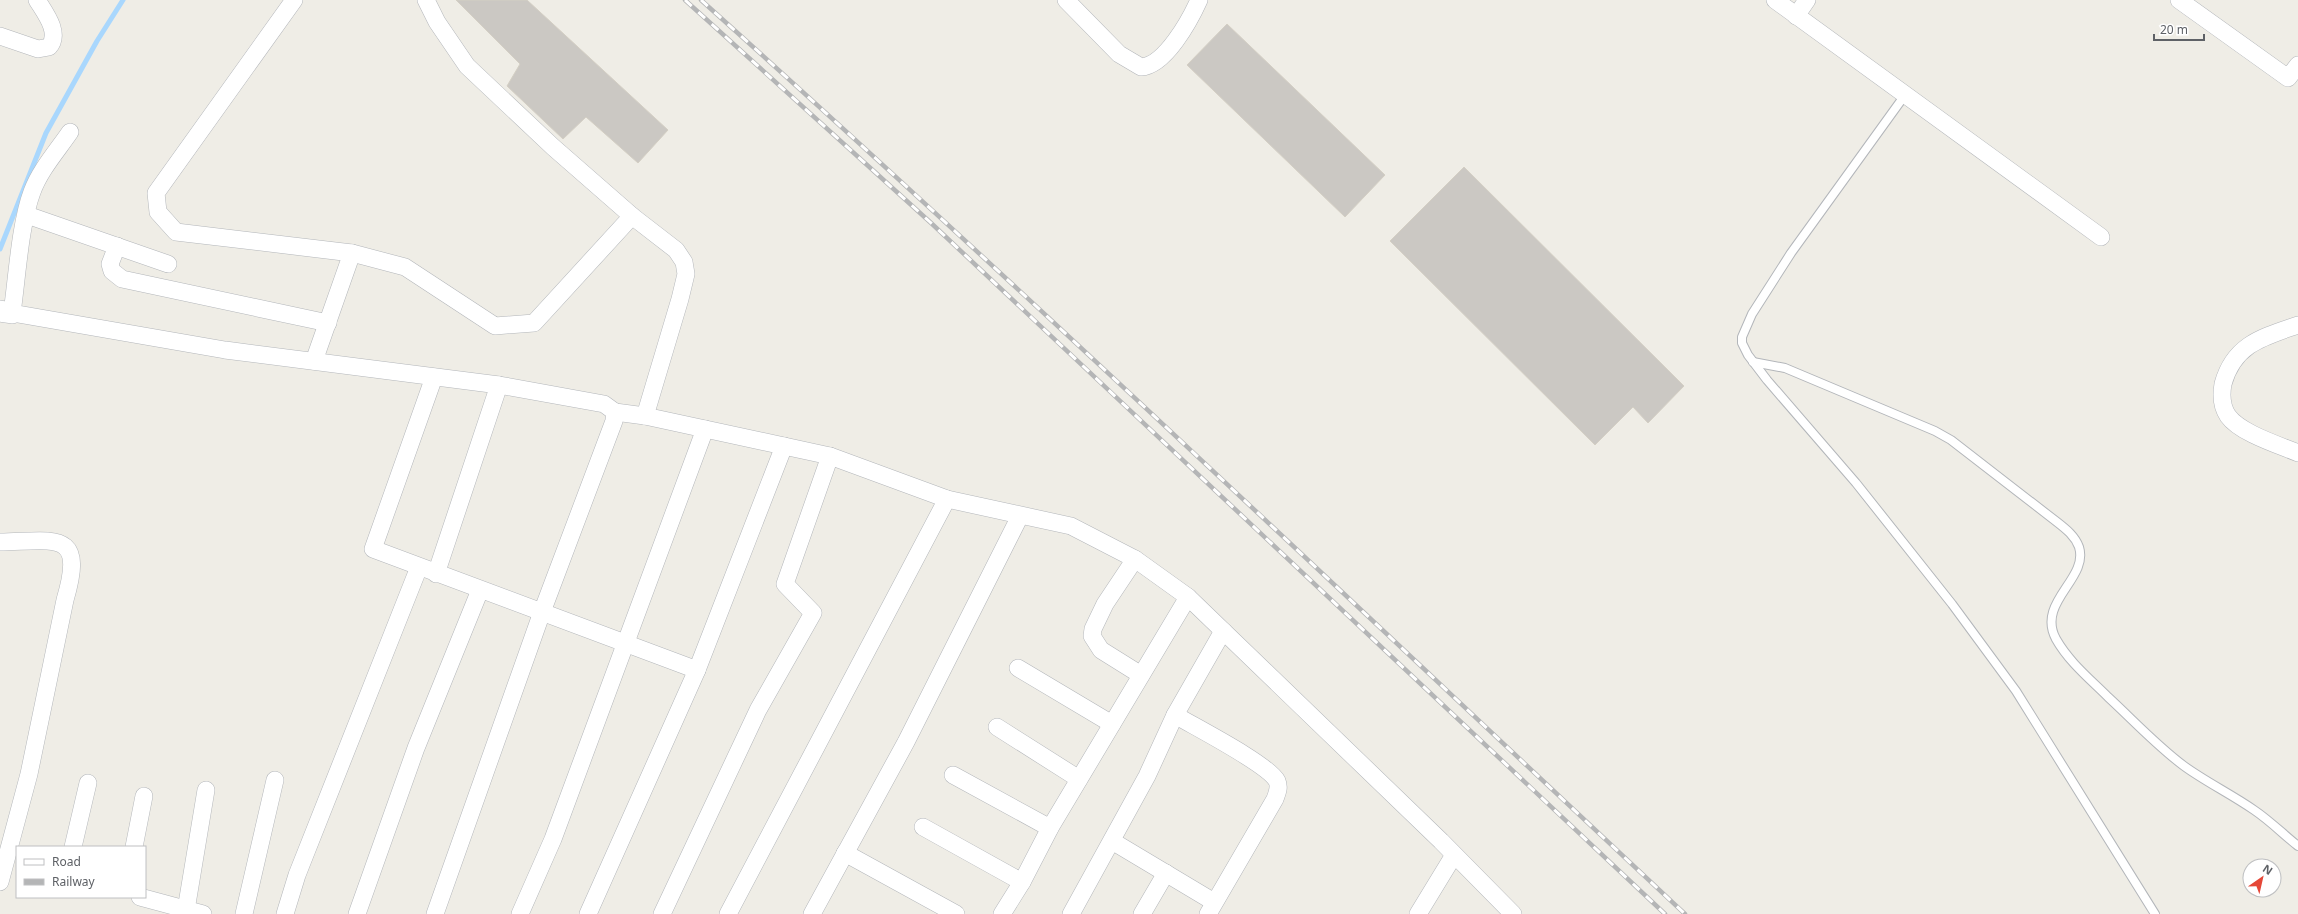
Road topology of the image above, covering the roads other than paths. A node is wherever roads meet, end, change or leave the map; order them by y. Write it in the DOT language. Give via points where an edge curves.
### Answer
graph roads {
  1 [pos="37,0"];
  2 [pos="294,0"];
  3 [pos="426,0"];
  4 [pos="1066,0"];
  5 [pos="1199,0"];
  6 [pos="1775,0"];
  7 [pos="1807,0"];
  8 [pos="2179,0"];
  9 [pos="1796,16"];
  10 [pos="0,36"];
  11 [pos="2295,76"];
  12 [pos="1905,95"];
  13 [pos="70,132"];
  14 [pos="26,215"];
  15 [pos="632,216"];
  16 [pos="2102,237"];
  17 [pos="117,246"];
  18 [pos="352,253"];
  19 [pos="168,264"];
  20 [pos="6,312"];
  21 [pos="328,323"];
  22 [pos="2298,325"];
  23 [pos="314,361"];
  24 [pos="1753,362"];
  25 [pos="434,377"];
  26 [pos="499,385"];
  27 [pos="615,412"];
  28 [pos="645,416"];
  29 [pos="705,429"];
  30 [pos="784,446"];
  31 [pos="2298,453"];
  32 [pos="830,456"];
  33 [pos="947,499"];
  34 [pos="1020,516"];
  35 [pos="0,542"];
  36 [pos="1135,559"];
  37 [pos="419,567"];
  38 [pos="436,574"];
  39 [pos="480,590"];
  40 [pos="1188,597"];
  41 [pos="542,612"];
  42 [pos="1223,631"];
  43 [pos="627,644"];
  44 [pos="1018,668"];
  45 [pos="697,670"];
  46 [pos="1141,676"];
  47 [pos="1175,715"];
  48 [pos="1112,724"];
  49 [pos="997,727"];
  50 [pos="953,775"];
  51 [pos="1079,779"];
  52 [pos="276,780"];
  53 [pos="88,783"];
  54 [pos="206,790"];
  55 [pos="144,796"];
  56 [pos="923,827"];
  57 [pos="1050,828"];
  58 [pos="1112,841"];
  59 [pos="73,846"];
  60 [pos="134,846"];
  61 [pos="2298,846"];
  62 [pos="845,853"];
  63 [pos="1454,855"];
  64 [pos="5,870"];
  65 [pos="1166,873"];
  66 [pos="1022,882"];
  67 [pos="144,898"];
  68 [pos="1211,908"];
  69 [pos="186,910"];
  70 [pos="203,914"];
  71 [pos="244,914"];
  72 [pos="285,914"];
  73 [pos="357,914"];
  74 [pos="435,914"];
  75 [pos="520,914"];
  76 [pos="588,914"];
  77 [pos="662,914"];
  78 [pos="728,914"];
  79 [pos="812,914"];
  80 [pos="956,914"];
  81 [pos="1002,914"];
  82 [pos="1071,914"];
  83 [pos="1142,914"];
  84 [pos="1418,914"];
  85 [pos="1513,914"];
  86 [pos="2155,914"];
  1 -- 10 [label="street" via="53,30 53,43 49,47 38,49"];
  2 -- 18 [label="street" via="156,193 158,212 176,232"];
  3 -- 15 [label="street" via="437,22 467,66 553,147"];
  4 -- 5 [label="street" via="1119,54 1141,67 1155,62 1168,50 1183,32"];
  6 -- 9 [label="street"];
  7 -- 9 [label="street"];
  8 -- 11 [label="street"];
  9 -- 12 [label="street"];
  12 -- 16 [label="street"];
  12 -- 24 [label="lane" via="1791,253 1752,314 1742,337 1744,348"];
  13 -- 14 [label="street" via="32,192"];
  14 -- 17 [label="street"];
  14 -- 20 [label="street"];
  15 -- 18 [label="street" via="534,323 495,326 405,267"];
  15 -- 28 [label="street" via="676,250 684,262 686,274"];
  17 -- 19 [label="street"];
  17 -- 21 [label="street" via="110,264 112,271 122,279"];
  18 -- 21 [label="street"];
  20 -- 23 [label="street" via="226,350"];
  21 -- 23 [label="street"];
  22 -- 31 [label="street" via="2252,343 2236,356 2226,373 2222,391 2223,406 2228,417 2242,428"];
  23 -- 25 [label="street"];
  24 -- 61 [label="lane" via="1785,368 1935,431 1951,440 2058,522 2072,535 2079,548 2075,572 2053,610 2050,622 2062,649 2075,665 2160,747 2185,767 2255,810"];
  24 -- 86 [label="lane" via="1856,483 2016,690"];
  25 -- 26 [label="street"];
  25 -- 37 [label="street" via="373,549"];
  26 -- 27 [label="street" via="604,404"];
  26 -- 38 [label="street"];
  27 -- 28 [label="street"];
  27 -- 41 [label="street" via="614,421"];
  28 -- 29 [label="street"];
  29 -- 30 [label="street"];
  29 -- 43 [label="street"];
  30 -- 32 [label="street"];
  30 -- 45 [label="street"];
  32 -- 33 [label="street"];
  32 -- 77 [label="street" via="785,584 813,613 758,710"];
  33 -- 34 [label="street"];
  33 -- 78 [label="street"];
  34 -- 36 [label="street" via="1071,526"];
  34 -- 62 [label="street" via="903,747"];
  35 -- 64 [label="street" via="59,542 70,552 73,561 72,575"];
  36 -- 40 [label="street"];
  36 -- 46 [label="street" via="1099,615 1092,629 1092,636 1101,650"];
  37 -- 38 [label="street"];
  37 -- 72 [label="street" via="303,861"];
  38 -- 39 [label="street"];
  39 -- 41 [label="street"];
  39 -- 73 [label="street" via="416,748"];
  40 -- 42 [label="street"];
  40 -- 46 [label="street"];
  41 -- 43 [label="street"];
  41 -- 74 [label="street"];
  42 -- 47 [label="street"];
  42 -- 63 [label="street"];
  43 -- 45 [label="street"];
  43 -- 75 [label="street" via="553,839"];
  44 -- 48 [label="street"];
  45 -- 76 [label="street"];
  46 -- 48 [label="street"];
  47 -- 58 [label="street" via="1147,776"];
  47 -- 68 [label="street" via="1263,767 1277,782 1275,799"];
  48 -- 51 [label="street"];
  49 -- 51 [label="street"];
  50 -- 57 [label="street"];
  51 -- 57 [label="street"];
  52 -- 71 [label="street"];
  53 -- 59 [label="street"];
  54 -- 69 [label="street"];
  55 -- 60 [label="street"];
  56 -- 66 [label="street"];
  57 -- 66 [label="street"];
  58 -- 65 [label="street"];
  58 -- 82 [label="street"];
  62 -- 79 [label="street"];
  62 -- 80 [label="street"];
  63 -- 84 [label="street"];
  63 -- 85 [label="street"];
  65 -- 68 [label="street"];
  65 -- 83 [label="street"];
  66 -- 81 [label="street"];
  67 -- 69 [label="street"];
  69 -- 70 [label="street"];
}
